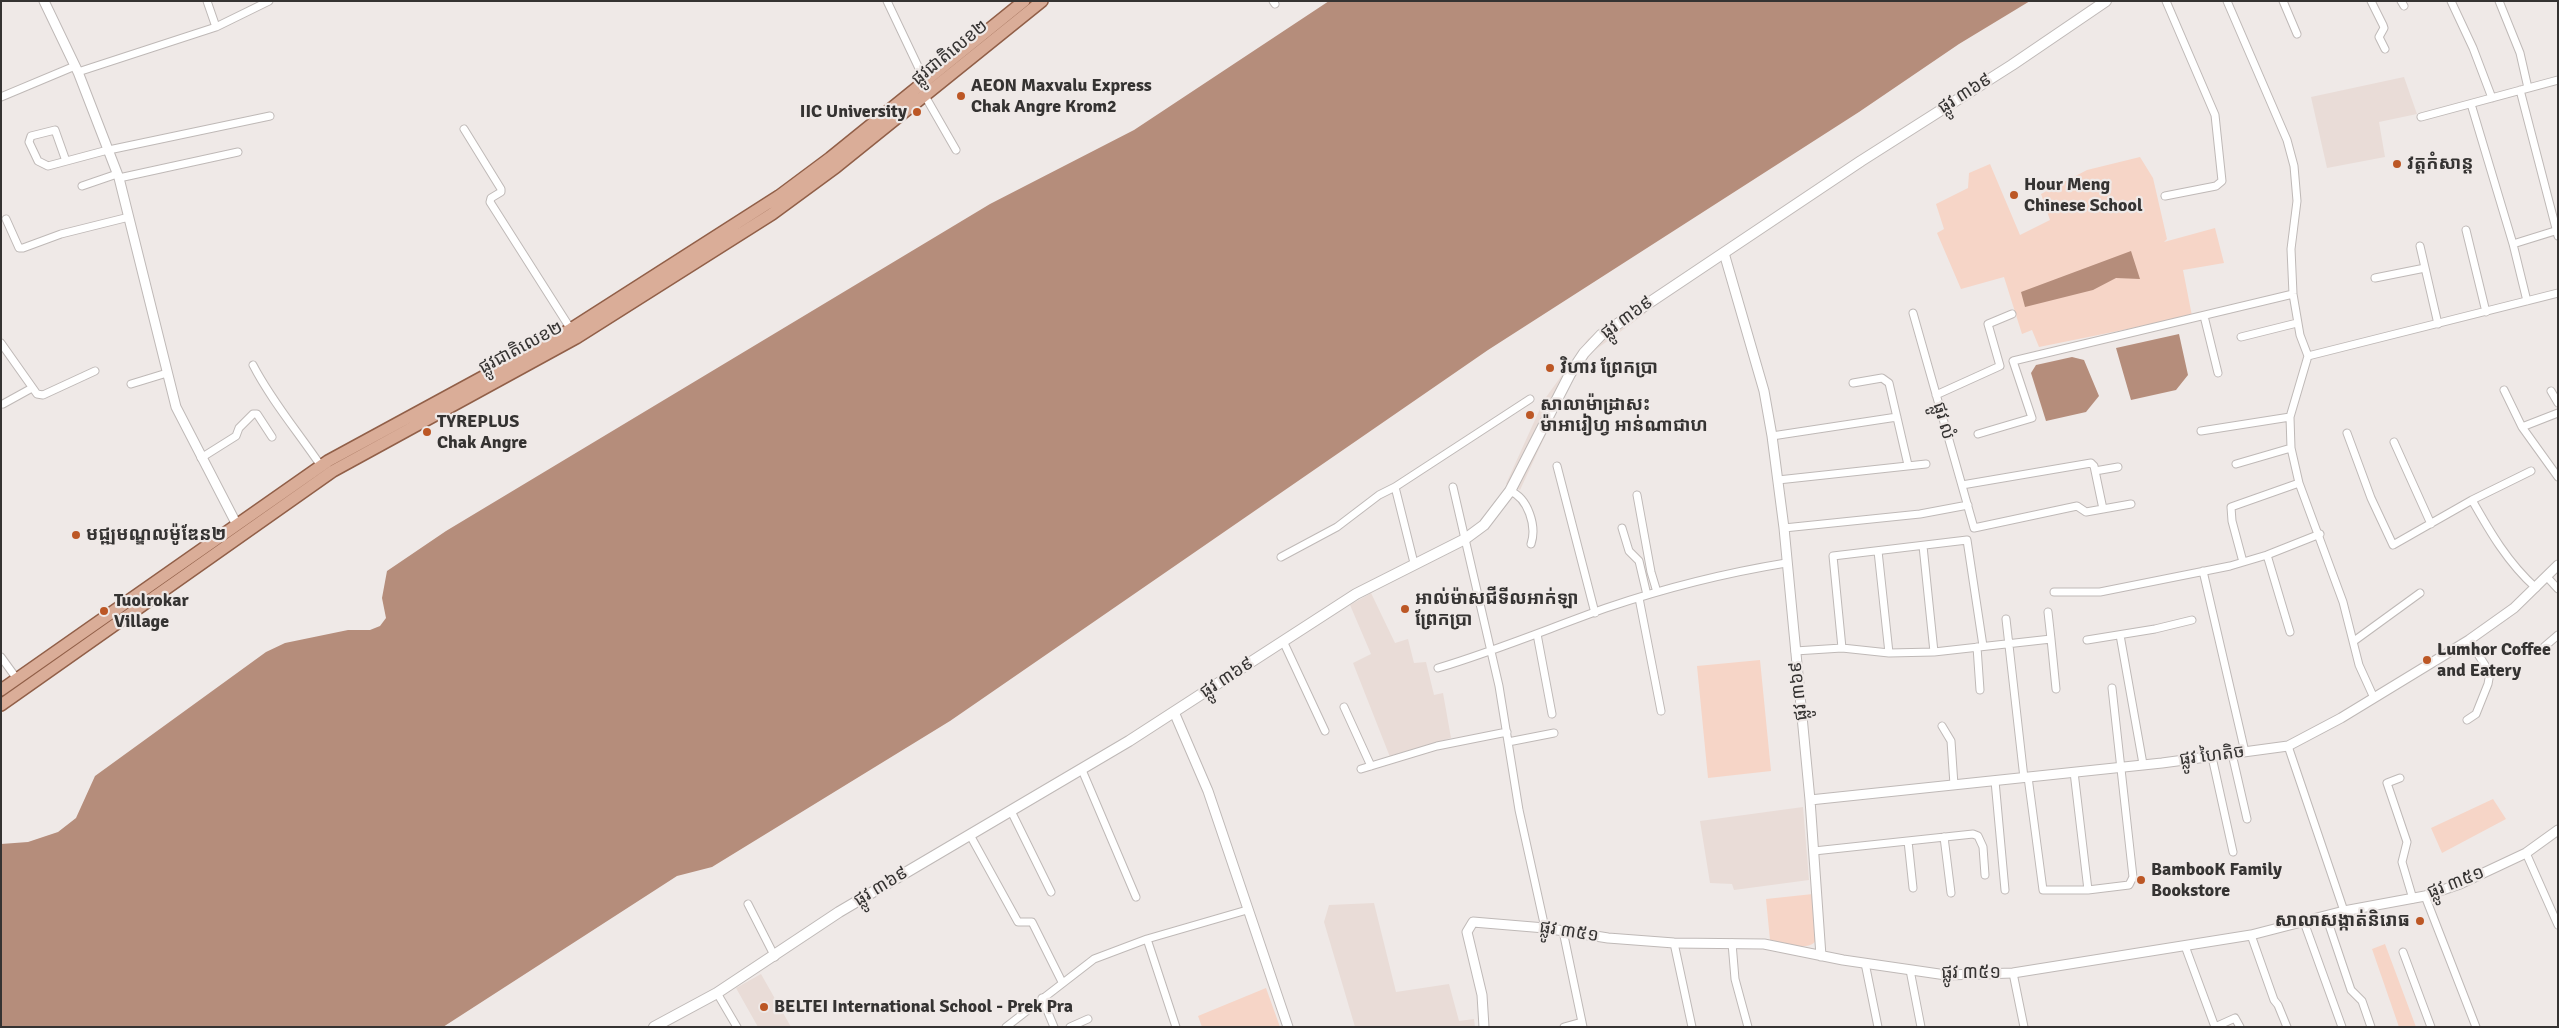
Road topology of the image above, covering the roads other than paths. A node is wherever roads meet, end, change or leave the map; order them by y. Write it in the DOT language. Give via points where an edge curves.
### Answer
graph roads {
  1 [pos="44,1"];
  2 [pos="207,1"];
  3 [pos="269,1"];
  4 [pos="887,1"];
  5 [pos="1024,1"];
  6 [pos="1042,1"];
  7 [pos="2106,1"];
  8 [pos="2166,1"];
  9 [pos="2227,1"];
  10 [pos="2282,1"];
  11 [pos="2371,1"];
  12 [pos="2451,1"];
  13 [pos="2499,1"];
  14 [pos="216,27"];
  15 [pos="2297,34"];
  16 [pos="2385,49"];
  17 [pos="76,69"];
  18 [pos="2558,80"];
  19 [pos="925,81"];
  20 [pos="2524,89"];
  21 [pos="925,96"];
  22 [pos="1,97"];
  23 [pos="2492,98"];
  24 [pos="2471,104"];
  25 [pos="270,116"];
  26 [pos="2421,117"];
  27 [pos="464,129"];
  28 [pos="956,150"];
  29 [pos="109,151"];
  30 [pos="238,152"];
  31 [pos="66,160"];
  32 [pos="118,176"];
  33 [pos="82,186"];
  34 [pos="2165,196"];
  35 [pos="129,217"];
  36 [pos="6,219"];
  37 [pos="2466,230"];
  38 [pos="2557,232"];
  39 [pos="2513,244"];
  40 [pos="2420,246"];
  41 [pos="1724,253"];
  42 [pos="2425,268"];
  43 [pos="2375,278"];
  44 [pos="2558,293"];
  45 [pos="2293,294"];
  46 [pos="2527,301"];
  47 [pos="2486,312"];
  48 [pos="1913,313"];
  49 [pos="2012,314"];
  50 [pos="2204,316"];
  51 [pos="2297,323"];
  52 [pos="2438,324"];
  53 [pos="574,334"];
  54 [pos="2241,337"];
  55 [pos="1,342"];
  56 [pos="2308,356"];
  57 [pos="2013,361"];
  58 [pos="253,365"];
  59 [pos="2000,366"];
  60 [pos="95,371"];
  61 [pos="167,373"];
  62 [pos="2218,373"];
  63 [pos="1853,383"];
  64 [pos="131,384"];
  65 [pos="32,388"];
  66 [pos="2504,390"];
  67 [pos="2551,391"];
  68 [pos="1936,395"];
  69 [pos="1530,399"];
  70 [pos="2558,403"];
  71 [pos="3,404"];
  72 [pos="2558,413"];
  73 [pos="1897,417"];
  74 [pos="2290,417"];
  75 [pos="2522,427"];
  76 [pos="2201,431"];
  77 [pos="2347,433"];
  78 [pos="1978,434"];
  79 [pos="1772,436"];
  80 [pos="272,437"];
  81 [pos="2394,442"];
  82 [pos="2291,448"];
  83 [pos="201,458"];
  84 [pos="1926,464"];
  85 [pos="2236,464"];
  86 [pos="1908,465"];
  87 [pos="321,466"];
  88 [pos="1558,466"];
  89 [pos="2118,466"];
  90 [pos="2095,471"];
  91 [pos="2531,471"];
  92 [pos="2558,477"];
  93 [pos="1778,480"];
  94 [pos="2299,483"];
  95 [pos="1962,485"];
  96 [pos="1394,487"];
  97 [pos="1453,487"];
  98 [pos="1510,491"];
  99 [pos="1637,495"];
  100 [pos="286,496"];
  101 [pos="2472,500"];
  102 [pos="2131,504"];
  103 [pos="1968,505"];
  104 [pos="2103,509"];
  105 [pos="2431,524"];
  106 [pos="237,525"];
  107 [pos="1622,528"];
  108 [pos="1784,528"];
  109 [pos="2320,534"];
  110 [pos="1465,539"];
  111 [pos="1531,544"];
  112 [pos="1923,546"];
  113 [pos="1878,551"];
  114 [pos="2267,555"];
  115 [pos="1281,557"];
  116 [pos="2243,562"];
  117 [pos="1414,563"];
  118 [pos="1786,563"];
  119 [pos="2558,565"];
  120 [pos="2203,571"];
  121 [pos="2547,577"];
  122 [pos="2536,588"];
  123 [pos="2558,589"];
  124 [pos="1657,592"];
  125 [pos="2054,592"];
  126 [pos="2420,593"];
  127 [pos="1647,595"];
  128 [pos="1639,598"];
  129 [pos="2048,612"];
  130 [pos="1595,613"];
  131 [pos="2006,619"];
  132 [pos="2192,620"];
  133 [pos="2290,632"];
  134 [pos="1537,634"];
  135 [pos="2120,635"];
  136 [pos="2558,635"];
  137 [pos="2051,639"];
  138 [pos="2087,640"];
  139 [pos="2469,640"];
  140 [pos="1283,641"];
  141 [pos="2354,641"];
  142 [pos="2008,644"];
  143 [pos="1980,646"];
  144 [pos="2544,647"];
  145 [pos="1842,648"];
  146 [pos="1795,651"];
  147 [pos="1491,652"];
  148 [pos="1934,652"];
  149 [pos="1889,653"];
  150 [pos="1,656"];
  151 [pos="1438,668"];
  152 [pos="16,679"];
  153 [pos="2112,688"];
  154 [pos="2056,689"];
  155 [pos="1,690"];
  156 [pos="1980,690"];
  157 [pos="2374,698"];
  158 [pos="1,705"];
  159 [pos="1344,707"];
  160 [pos="1662,711"];
  161 [pos="1174,712"];
  162 [pos="1552,714"];
  163 [pos="2467,720"];
  164 [pos="1942,726"];
  165 [pos="1325,731"];
  166 [pos="1507,732"];
  167 [pos="1554,732"];
  168 [pos="1508,742"];
  169 [pos="2288,746"];
  170 [pos="2245,752"];
  171 [pos="2232,754"];
  172 [pos="2212,757"];
  173 [pos="2143,764"];
  174 [pos="1371,766"];
  175 [pos="2120,766"];
  176 [pos="1361,769"];
  177 [pos="1082,770"];
  178 [pos="2074,772"];
  179 [pos="2026,778"];
  180 [pos="2400,778"];
  181 [pos="1995,781"];
  182 [pos="1954,786"];
  183 [pos="1810,800"];
  184 [pos="1011,811"];
  185 [pos="2247,819"];
  186 [pos="2558,830"];
  187 [pos="970,835"];
  188 [pos="1944,837"];
  189 [pos="1908,841"];
  190 [pos="1814,851"];
  191 [pos="2233,852"];
  192 [pos="2526,853"];
  193 [pos="1985,875"];
  194 [pos="1913,888"];
  195 [pos="2005,890"];
  196 [pos="2088,890"];
  197 [pos="1051,892"];
  198 [pos="1951,893"];
  199 [pos="2426,896"];
  200 [pos="1136,897"];
  201 [pos="2413,899"];
  202 [pos="748,904"];
  203 [pos="1247,910"];
  204 [pos="2344,911"];
  205 [pos="2326,916"];
  206 [pos="2304,922"];
  207 [pos="2558,925"];
  208 [pos="1544,928"];
  209 [pos="1562,932"];
  210 [pos="2251,935"];
  211 [pos="1147,939"];
  212 [pos="1732,942"];
  213 [pos="1674,943"];
  214 [pos="2185,946"];
  215 [pos="2403,952"];
  216 [pos="1821,956"];
  217 [pos="775,957"];
  218 [pos="1864,963"];
  219 [pos="1910,970"];
  220 [pos="2013,973"];
  221 [pos="1062,982"];
  222 [pos="717,993"];
  223 [pos="1042,998"];
  224 [pos="1088,1018"];
  225 [pos="1582,1024"];
  226 [pos="654,1027"];
  227 [pos="737,1027"];
  228 [pos="1006,1027"];
  229 [pos="1054,1027"];
  230 [pos="1070,1027"];
  231 [pos="1176,1027"];
  232 [pos="1288,1027"];
  233 [pos="1484,1027"];
  234 [pos="1564,1027"];
  235 [pos="1692,1027"];
  236 [pos="1748,1027"];
  237 [pos="1878,1027"];
  238 [pos="1921,1027"];
  239 [pos="2024,1027"];
  240 [pos="2240,1027"];
  241 [pos="2286,1027"];
  242 [pos="2342,1027"];
  243 [pos="2371,1027"];
  244 [pos="2430,1027"];
  245 [pos="2476,1027"];
  1 -- 17 [label="street"];
  2 -- 14 [label="street"];
  3 -- 14 [label="street"];
  4 -- 19 [label="street"];
  5 -- 19 [label="main road, ផ្លូវជាតិលេខ២"];
  6 -- 21 [label="main road, ផ្លូវជាតិលេខ២"];
  7 -- 41 [label="main road, ផ្លូវ ៣៦៩"];
  8 -- 34 [label="street" via="2215,115 2222,181 2220,185"];
  9 -- 45 [label="street" via="2290,148 2298,201 2291,250"];
  10 -- 15 [label="street"];
  11 -- 16 [label="street" via="2384,28 2379,37"];
  12 -- 23 [label="street"];
  13 -- 20 [label="street" via="2520,53"];
  14 -- 17 [label="street"];
  17 -- 22 [label="street"];
  17 -- 29 [label="street"];
  18 -- 20 [label="street"];
  19 -- 53 [label="main road, ផ្លូវជាតិលេខ២" via="791,188"];
  20 -- 23 [label="street"];
  20 -- 38 [label="street"];
  21 -- 28 [label="street"];
  21 -- 53 [label="main road, ផ្លូវជាតិលេខ២" via="805,192"];
  23 -- 24 [label="street"];
  24 -- 26 [label="street"];
  24 -- 39 [label="street"];
  25 -- 29 [label="street"];
  27 -- 53 [label="street" via="501,189 490,202"];
  29 -- 31 [label="street"];
  29 -- 32 [label="street"];
  30 -- 32 [label="street"];
  31 -- 31 [label="street" via="45,166 38,161 29,142 31,136 55,130"];
  32 -- 33 [label="street"];
  32 -- 35 [label="street"];
  35 -- 36 [label="street" via="61,234 23,248 18,248 15,243"];
  35 -- 61 [label="street"];
  37 -- 47 [label="street"];
  38 -- 39 [label="street"];
  39 -- 46 [label="street"];
  40 -- 42 [label="street"];
  41 -- 79 [label="street, ផ្លូវ ៣៦៩" via="1755,357"];
  41 -- 98 [label="main road, ផ្លូវ ៣៦៩" via="1601,335 1584,354 1557,396"];
  42 -- 43 [label="street"];
  42 -- 52 [label="street"];
  44 -- 46 [label="street"];
  45 -- 50 [label="street"];
  45 -- 51 [label="street"];
  46 -- 47 [label="street"];
  47 -- 52 [label="street"];
  48 -- 68 [label="street, ផ្លូវ លំ"];
  49 -- 59 [label="street" via="1988,324"];
  50 -- 57 [label="street"];
  50 -- 62 [label="street"];
  51 -- 54 [label="street"];
  51 -- 56 [label="street"];
  52 -- 56 [label="street"];
  53 -- 87 [label="main road, ផ្លូវជាតិលេខ២"];
  53 -- 100 [label="main road, ផ្លូវជាតិលេខ២"];
  55 -- 65 [label="street"];
  56 -- 74 [label="street"];
  57 -- 59 [label="street"];
  57 -- 78 [label="street" via="2032,418"];
  58 -- 87 [label="street" via="268,395 279,404"];
  59 -- 68 [label="street"];
  60 -- 65 [label="street" via="42,395"];
  61 -- 64 [label="street"];
  61 -- 83 [label="street" via="176,407"];
  63 -- 73 [label="street" via="1886,379"];
  65 -- 71 [label="street"];
  66 -- 75 [label="street"];
  67 -- 70 [label="street"];
  68 -- 95 [label="street, ផ្លូវ លំ"];
  69 -- 96 [label="street"];
  72 -- 75 [label="street"];
  73 -- 79 [label="street"];
  73 -- 86 [label="street"];
  74 -- 76 [label="street"];
  74 -- 82 [label="street"];
  75 -- 92 [label="street"];
  77 -- 105 [label="street" via="2393,545"];
  79 -- 93 [label="street, ផ្លូវ ៣៦៩"];
  80 -- 83 [label="street" via="255,414 239,428 236,436"];
  81 -- 105 [label="street"];
  82 -- 85 [label="street"];
  82 -- 94 [label="street"];
  83 -- 106 [label="street"];
  84 -- 86 [label="street"];
  86 -- 93 [label="street"];
  87 -- 100 [label="main road, ផ្លូវជាតិលេខ២"];
  88 -- 130 [label="street"];
  89 -- 90 [label="street"];
  90 -- 95 [label="street" via="2091,464 2072,465"];
  90 -- 104 [label="street"];
  91 -- 101 [label="street"];
  93 -- 108 [label="street, ផ្លូវ ៣៦៩"];
  94 -- 109 [label="street"];
  94 -- 116 [label="street" via="2231,507"];
  95 -- 103 [label="street, ផ្លូវ លំ"];
  96 -- 115 [label="street" via="1378,495 1337,527"];
  96 -- 117 [label="street"];
  97 -- 110 [label="street"];
  98 -- 110 [label="main road, ផ្លូវ ៣៦៩" via="1484,526"];
  98 -- 111 [label="street" via="1518,494 1531,518 1534,536"];
  99 -- 124 [label="street"];
  100 -- 106 [label="main road, ផ្លូវជាតិលេខ២"];
  100 -- 158 [label="main road, ផ្លូវជាតិលេខ២"];
  101 -- 105 [label="street"];
  101 -- 122 [label="street" via="2497,544"];
  102 -- 104 [label="street"];
  103 -- 104 [label="street, ផ្លូវ លំ" via="1974,528 2077,506 2086,512"];
  103 -- 108 [label="street" via="1920,514"];
  106 -- 152 [label="main road, ផ្លូវជាតិលេខ២"];
  107 -- 127 [label="street" via="1629,551 1638,561"];
  108 -- 118 [label="street, ផ្លូវ ៣៦៩"];
  109 -- 114 [label="street"];
  109 -- 141 [label="street"];
  110 -- 117 [label="main road, ផ្លូវ ៣៦៩"];
  110 -- 147 [label="street"];
  112 -- 113 [label="street"];
  112 -- 143 [label="street" via="1967,540"];
  112 -- 148 [label="street"];
  113 -- 145 [label="street" via="1833,556"];
  113 -- 149 [label="street"];
  114 -- 116 [label="street"];
  114 -- 133 [label="street"];
  116 -- 120 [label="street"];
  117 -- 140 [label="main road, ផ្លូវ ៣៦៩" via="1356,594"];
  118 -- 124 [label="street" via="1727,573"];
  118 -- 146 [label="street, ផ្លូវ ៣៦៩"];
  119 -- 121 [label="street, ផ្លូវ ហៃតិច"];
  120 -- 125 [label="street" via="2100,592"];
  120 -- 170 [label="street"];
  121 -- 122 [label="street, ផ្លូវ ហៃតិច"];
  121 -- 123 [label="street"];
  122 -- 139 [label="street, ផ្លូវ ហៃតិច"];
  124 -- 127 [label="street"];
  126 -- 141 [label="street"];
  127 -- 128 [label="street"];
  128 -- 130 [label="street"];
  128 -- 160 [label="street"];
  129 -- 137 [label="street"];
  130 -- 134 [label="street"];
  131 -- 142 [label="street"];
  132 -- 135 [label="street"];
  134 -- 147 [label="street"];
  134 -- 162 [label="street"];
  135 -- 138 [label="street"];
  135 -- 173 [label="street"];
  136 -- 144 [label="street"];
  137 -- 142 [label="street"];
  137 -- 154 [label="street"];
  139 -- 157 [label="street, ផ្លូវ ហៃតិច"];
  139 -- 163 [label="street" via="2490,673 2476,714"];
  140 -- 161 [label="main road, ផ្លូវ ៣៦៩"];
  140 -- 165 [label="street"];
  141 -- 157 [label="street" via="2359,665"];
  142 -- 143 [label="street"];
  142 -- 179 [label="street"];
  143 -- 148 [label="street"];
  143 -- 156 [label="street"];
  145 -- 146 [label="street"];
  145 -- 149 [label="street"];
  146 -- 183 [label="street, ផ្លូវ ៣៦៩"];
  147 -- 151 [label="street"];
  147 -- 166 [label="street"];
  148 -- 149 [label="street"];
  150 -- 152 [label="street"];
  152 -- 155 [label="main road, ផ្លូវជាតិលេខ២"];
  153 -- 175 [label="street"];
  157 -- 169 [label="street, ផ្លូវ ហៃតិច"];
  159 -- 174 [label="street"];
  161 -- 177 [label="main road, ផ្លូវ ៣៦៩"];
  161 -- 203 [label="street" via="1208,791"];
  164 -- 182 [label="street" via="1951,741"];
  166 -- 168 [label="street"];
  166 -- 174 [label="street" via="1437,746"];
  167 -- 168 [label="street"];
  168 -- 208 [label="street"];
  169 -- 170 [label="street, ផ្លូវ ហៃតិច"];
  169 -- 204 [label="street"];
  170 -- 171 [label="street, ផ្លូវ ហៃតិច"];
  171 -- 172 [label="street, ផ្លូវ ហៃតិច"];
  171 -- 185 [label="street"];
  172 -- 173 [label="street, ផ្លូវ ហៃតិច"];
  172 -- 191 [label="street"];
  173 -- 175 [label="street, ផ្លូវ ហៃតិច"];
  174 -- 176 [label="street"];
  175 -- 178 [label="street, ផ្លូវ ហៃតិច"];
  175 -- 196 [label="street" via="2132,882"];
  177 -- 184 [label="main road, ផ្លូវ ៣៦៩"];
  177 -- 200 [label="street"];
  178 -- 179 [label="street, ផ្លូវ ហៃតិច"];
  178 -- 196 [label="street"];
  179 -- 181 [label="street, ផ្លូវ ហៃតិច"];
  179 -- 196 [label="street" via="2042,888 2047,892"];
  180 -- 201 [label="street" via="2387,782 2407,842 2402,862"];
  181 -- 182 [label="street, ផ្លូវ ហៃតិច"];
  181 -- 195 [label="street"];
  182 -- 183 [label="street, ផ្លូវ ហៃតិច"];
  183 -- 190 [label="street, ផ្លូវ ៣៦៩"];
  184 -- 187 [label="main road, ផ្លូវ ៣៦៩"];
  184 -- 197 [label="street"];
  186 -- 192 [label="street, ផ្លូវ ៣៥១"];
  187 -- 217 [label="main road, ផ្លូវ ៣៦៩" via="839,912"];
  187 -- 221 [label="street" via="1018,922 1032,922"];
  188 -- 189 [label="street"];
  188 -- 193 [label="street" via="1978,836 1983,847"];
  188 -- 198 [label="street"];
  189 -- 190 [label="street"];
  189 -- 194 [label="street"];
  190 -- 216 [label="street, ផ្លូវ ៣៦៩"];
  192 -- 199 [label="street, ផ្លូវ ៣៥១"];
  192 -- 207 [label="street"];
  199 -- 201 [label="street, ផ្លូវ ៣៥១"];
  199 -- 245 [label="street"];
  201 -- 204 [label="street, ផ្លូវ ៣៥១"];
  202 -- 217 [label="street"];
  203 -- 211 [label="street"];
  203 -- 232 [label="street"];
  204 -- 205 [label="street, ផ្លូវ ៣៥១"];
  205 -- 206 [label="street, ផ្លូវ ៣៥១"];
  205 -- 243 [label="street" via="2350,990 2362,1001"];
  206 -- 210 [label="street, ផ្លូវ ៣៥១"];
  206 -- 242 [label="street"];
  208 -- 209 [label="street, ផ្លូវ ៣៥១"];
  208 -- 233 [label="street, ផ្លូវ ៣៥១" via="1481,921 1470,924 1467,932 1482,995"];
  209 -- 213 [label="street, ផ្លូវ ៣៥១"];
  209 -- 225 [label="street"];
  210 -- 214 [label="street, ផ្លូវ ៣៥១"];
  210 -- 241 [label="street"];
  211 -- 221 [label="street" via="1094,959"];
  211 -- 231 [label="street"];
  212 -- 213 [label="street, ផ្លូវ ៣៥១"];
  212 -- 216 [label="street, ផ្លូវ ៣៥១" via="1764,944"];
  212 -- 236 [label="street" via="1735,979"];
  213 -- 235 [label="street"];
  214 -- 220 [label="street, ផ្លូវ ៣៥១"];
  214 -- 240 [label="street" via="2215,1027 2235,1018"];
  215 -- 244 [label="street"];
  216 -- 218 [label="street, ផ្លូវ ៣៥១"];
  217 -- 222 [label="main road, ផ្លូវ ៣៦៩"];
  218 -- 219 [label="street, ផ្លូវ ៣៥១"];
  218 -- 237 [label="street"];
  219 -- 220 [label="street, ផ្លូវ ៣៥១" via="1946,975"];
  219 -- 238 [label="street"];
  220 -- 239 [label="street"];
  221 -- 223 [label="street"];
  222 -- 226 [label="main road, ផ្លូវ ៣៦៩"];
  222 -- 227 [label="street"];
  223 -- 228 [label="street"];
  223 -- 229 [label="street"];
  224 -- 230 [label="street"];
  225 -- 234 [label="street"];
}
